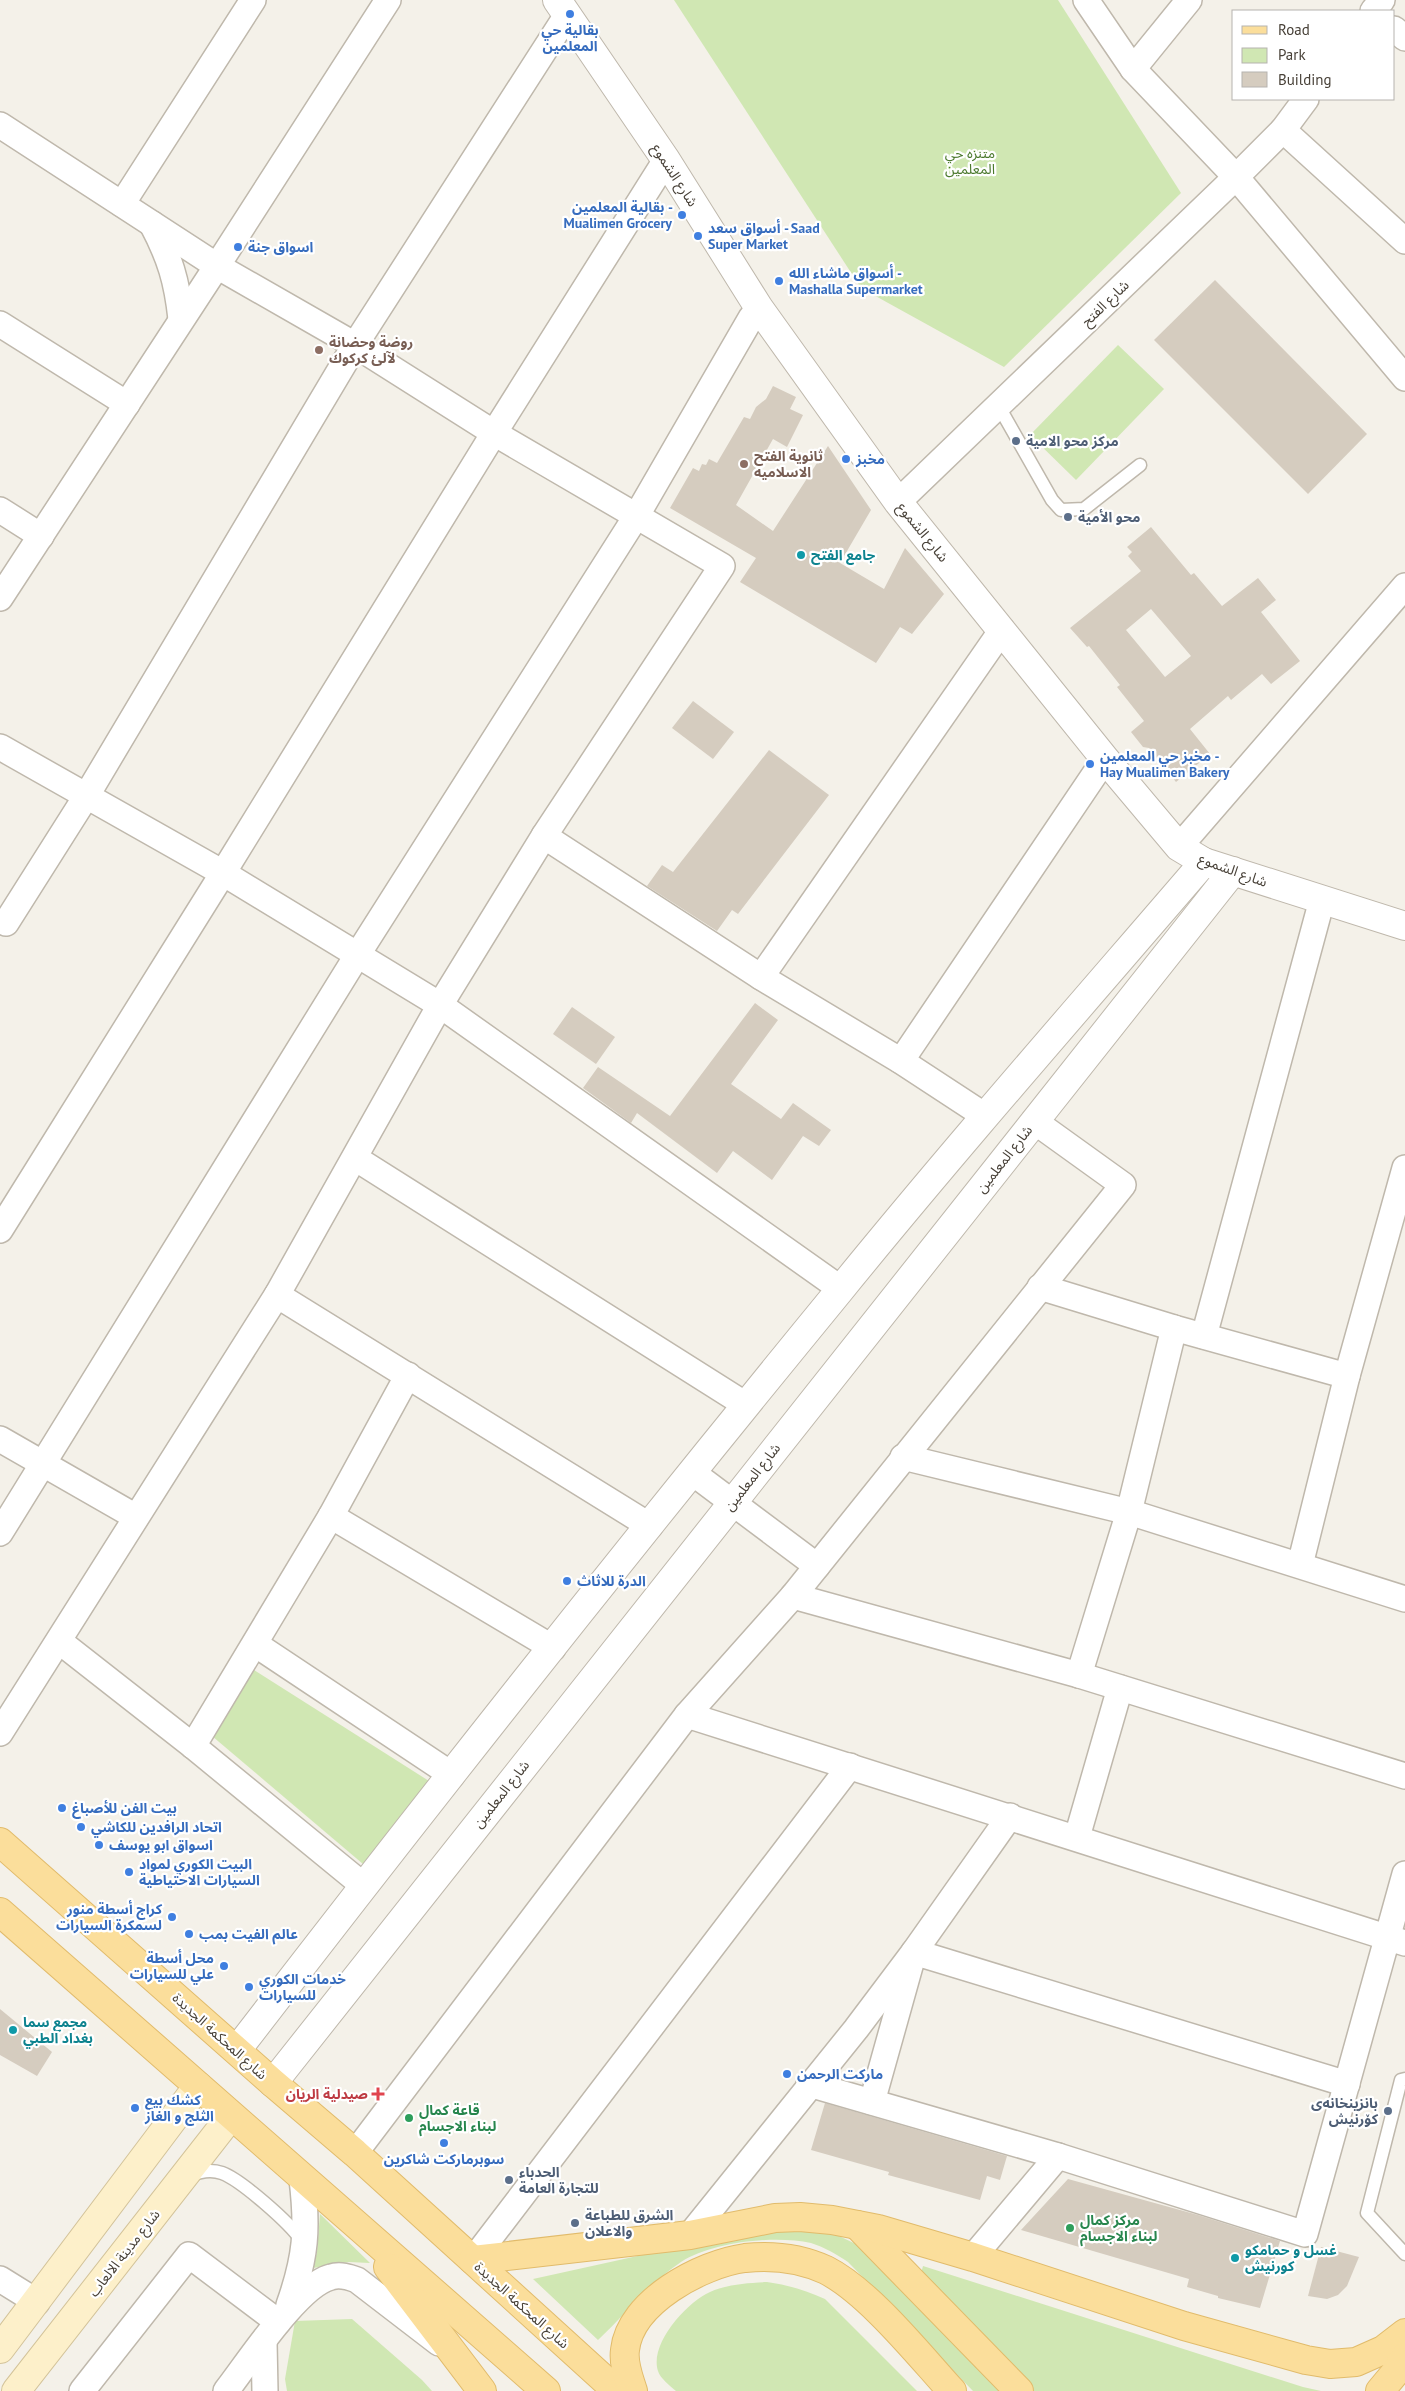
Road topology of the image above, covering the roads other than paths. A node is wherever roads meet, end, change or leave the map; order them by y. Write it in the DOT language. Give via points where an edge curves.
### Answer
graph roads {
  1 [pos="253,0"];
  2 [pos="388,0"];
  3 [pos="1086,0"];
  4 [pos="1189,0"];
  5 [pos="562,7"];
  6 [pos="1395,29"];
  7 [pos="1405,38"];
  8 [pos="1133,70"];
  9 [pos="1305,100"];
  10 [pos="0,125"];
  11 [pos="1283,130"];
  12 [pos="666,160"];
  13 [pos="1236,177"];
  14 [pos="122,204"];
  15 [pos="152,223"];
  16 [pos="1405,241"];
  17 [pos="217,266"];
  18 [pos="759,308"];
  19 [pos="181,319"];
  20 [pos="0,324"];
  21 [pos="355,345"];
  22 [pos="1405,378"];
  23 [pos="127,404"];
  24 [pos="998,405"];
  25 [pos="494,432"];
  26 [pos="1140,465"];
  27 [pos="898,502"];
  28 [pos="0,510"];
  29 [pos="637,515"];
  30 [pos="41,536"];
  31 [pos="1405,586"];
  32 [pos="0,598"];
  33 [pos="1002,630"];
  34 [pos="0,747"];
  35 [pos="1105,758"];
  36 [pos="87,795"];
  37 [pos="544,836"];
  38 [pos="1179,846"];
  39 [pos="1204,862"];
  40 [pos="1233,871"];
  41 [pos="223,873"];
  42 [pos="1322,900"];
  43 [pos="6,923"];
  44 [pos="1405,926"];
  45 [pos="358,954"];
  46 [pos="761,977"];
  47 [pos="440,1005"];
  48 [pos="901,1061"];
  49 [pos="985,1116"];
  50 [pos="1034,1121"];
  51 [pos="355,1158"];
  52 [pos="1405,1168"];
  53 [pos="0,1230"];
  54 [pos="1040,1287"];
  55 [pos="841,1289"];
  56 [pos="277,1295"];
  57 [pos="1174,1328"];
  58 [pos="1204,1336"];
  59 [pos="408,1375"];
  60 [pos="1347,1376"];
  61 [pos="746,1405"];
  62 [pos="0,1439"];
  63 [pos="903,1457"];
  64 [pos="44,1465"];
  65 [pos="693,1473"];
  66 [pos="731,1503"];
  67 [pos="1129,1512"];
  68 [pos="331,1516"];
  69 [pos="136,1517"];
  70 [pos="650,1526"];
  71 [pos="0,1533"];
  72 [pos="1300,1565"];
  73 [pos="817,1566"];
  74 [pos="793,1596"];
  75 [pos="1405,1599"];
  76 [pos="59,1642"];
  77 [pos="255,1644"];
  78 [pos="553,1648"];
  79 [pos="1079,1675"];
  80 [pos="1120,1688"];
  81 [pos="687,1715"];
  82 [pos="0,1733"];
  83 [pos="193,1746"];
  84 [pos="850,1766"];
  85 [pos="452,1774"];
  86 [pos="1405,1776"];
  87 [pos="1010,1816"];
  88 [pos="1077,1838"];
  89 [pos="0,1842"];
  90 [pos="1405,1874"];
  91 [pos="364,1886"];
  92 [pos="0,1912"];
  93 [pos="1396,1940"];
  94 [pos="914,1952"];
  95 [pos="237,2050"];
  96 [pos="1405,2079"];
  97 [pos="273,2083"];
  98 [pos="809,2084"];
  99 [pos="1347,2084"];
  100 [pos="198,2086"];
  101 [pos="872,2102"];
  102 [pos="231,2116"];
  103 [pos="355,2152"];
  104 [pos="1058,2156"];
  105 [pos="182,2179"];
  106 [pos="302,2179"];
  107 [pos="354,2221"];
  108 [pos="857,2225"];
  109 [pos="690,2235"];
  110 [pos="305,2245"];
  111 [pos="1405,2254"];
  112 [pos="973,2257"];
  113 [pos="473,2260"];
  114 [pos="0,2279"];
  115 [pos="37,2302"];
  116 [pos="282,2317"];
  117 [pos="1405,2333"];
  118 [pos="264,2342"];
  119 [pos="0,2349"];
  120 [pos="452,2354"];
  121 [pos="1405,2357"];
  122 [pos="16,2391"];
  123 [pos="82,2391"];
  124 [pos="226,2391"];
  125 [pos="265,2391"];
  126 [pos="482,2391"];
  127 [pos="546,2391"];
  128 [pos="616,2391"];
  129 [pos="633,2391"];
  130 [pos="952,2391"];
  131 [pos="1019,2391"];
  132 [pos="1380,2391"];
  1 -- 14 [label="street"];
  2 -- 17 [label="street"];
  3 -- 8 [label="street"];
  4 -- 8 [label="street"];
  5 -- 12 [label="street, شارع الشموع"];
  5 -- 21 [label="street"];
  6 -- 7 [label="street"];
  8 -- 13 [label="street"];
  9 -- 11 [label="street, شارع الفتح"];
  10 -- 14 [label="street"];
  11 -- 13 [label="street, شارع الفتح"];
  11 -- 16 [label="street"];
  12 -- 18 [label="street, شارع الشموع"];
  12 -- 25 [label="street"];
  13 -- 22 [label="street"];
  13 -- 24 [label="street, شارع الفتح"];
  14 -- 15 [label="street"];
  15 -- 17 [label="street"];
  15 -- 19 [label="street" via="178,286"];
  17 -- 19 [label="street"];
  17 -- 21 [label="street"];
  18 -- 27 [label="street, شارع الشموع"];
  18 -- 29 [label="street"];
  19 -- 23 [label="street"];
  20 -- 23 [label="street"];
  21 -- 25 [label="street"];
  21 -- 36 [label="street"];
  23 -- 30 [label="street"];
  24 -- 26 [label="lane" via="1052,500 1061,510 1084,509"];
  24 -- 27 [label="street, شارع الفتح"];
  25 -- 29 [label="street"];
  25 -- 41 [label="street"];
  27 -- 33 [label="street, شارع الشموع"];
  28 -- 30 [label="street"];
  29 -- 37 [label="street" via="722,566"];
  29 -- 45 [label="street"];
  30 -- 32 [label="street"];
  31 -- 38 [label="street"];
  33 -- 35 [label="street, شارع الشموع"];
  33 -- 46 [label="street"];
  34 -- 36 [label="street"];
  35 -- 38 [label="street, شارع الشموع"];
  35 -- 48 [label="street"];
  36 -- 41 [label="street"];
  36 -- 43 [label="street"];
  37 -- 46 [label="street"];
  37 -- 47 [label="street"];
  38 -- 39 [label="street, شارع الشموع"];
  39 -- 40 [label="street, شارع الشموع"];
  39 -- 49 [label="street"];
  40 -- 42 [label="street, شارع الشموع"];
  40 -- 50 [label="street, شارع المعلمين"];
  41 -- 45 [label="street"];
  41 -- 53 [label="street"];
  42 -- 44 [label="street, شارع الشموع"];
  42 -- 58 [label="street"];
  45 -- 47 [label="street"];
  45 -- 64 [label="street"];
  46 -- 48 [label="street"];
  47 -- 51 [label="street"];
  47 -- 55 [label="street"];
  48 -- 49 [label="street"];
  49 -- 55 [label="street"];
  50 -- 54 [label="street" via="1123,1185"];
  50 -- 66 [label="street, شارع المعلمين"];
  51 -- 56 [label="street"];
  51 -- 61 [label="street"];
  52 -- 60 [label="street"];
  54 -- 57 [label="street"];
  54 -- 63 [label="street"];
  55 -- 61 [label="street"];
  56 -- 59 [label="street"];
  56 -- 69 [label="street"];
  57 -- 58 [label="street"];
  57 -- 67 [label="street"];
  58 -- 60 [label="street"];
  59 -- 68 [label="street"];
  59 -- 70 [label="street"];
  60 -- 72 [label="street"];
  61 -- 65 [label="street"];
  62 -- 64 [label="street"];
  63 -- 67 [label="street"];
  63 -- 73 [label="street"];
  64 -- 69 [label="street"];
  64 -- 71 [label="street"];
  65 -- 66 [label="street"];
  65 -- 70 [label="street"];
  66 -- 73 [label="street"];
  66 -- 97 [label="street, شارع المعلمين"];
  67 -- 72 [label="street"];
  67 -- 79 [label="street"];
  68 -- 77 [label="street"];
  68 -- 78 [label="street"];
  69 -- 76 [label="street"];
  70 -- 78 [label="street"];
  72 -- 75 [label="street"];
  73 -- 74 [label="street"];
  74 -- 79 [label="street"];
  74 -- 81 [label="street"];
  76 -- 82 [label="street"];
  76 -- 83 [label="street"];
  77 -- 83 [label="street"];
  77 -- 85 [label="street"];
  78 -- 85 [label="street"];
  79 -- 80 [label="street"];
  80 -- 86 [label="street"];
  80 -- 88 [label="street"];
  81 -- 84 [label="street"];
  81 -- 103 [label="street"];
  83 -- 91 [label="street"];
  84 -- 87 [label="street"];
  84 -- 113 [label="street"];
  85 -- 91 [label="street"];
  87 -- 88 [label="street"];
  87 -- 94 [label="street"];
  88 -- 93 [label="street"];
  89 -- 95 [label="main road, شارع المحكمة الجديدة"];
  90 -- 93 [label="street"];
  91 -- 95 [label="street"];
  92 -- 100 [label="main road"];
  93 -- 99 [label="street"];
  94 -- 98 [label="street" via="856,2029"];
  94 -- 99 [label="street"];
  94 -- 101 [label="street"];
  95 -- 97 [label="main road, شارع المحكمة الجديدة"];
  96 -- 111 [label="lane" via="1401,2080 1367,2213"];
  97 -- 103 [label="main road, شارع المحكمة الجديدة"];
  98 -- 101 [label="street"];
  98 -- 109 [label="street"];
  99 -- 104 [label="street" via="1305,2234"];
  100 -- 102 [label="main road"];
  100 -- 115 [label="main road"];
  101 -- 104 [label="street"];
  102 -- 105 [label="main road, شارع مدينة الالعاب"];
  102 -- 106 [label="main road"];
  103 -- 113 [label="main road, شارع المحكمة الجديدة"];
  104 -- 112 [label="street"];
  105 -- 110 [label="lane" via="205,2171 226,2175 284,2221"];
  105 -- 122 [label="main road, شارع مدينة الالعاب"];
  106 -- 107 [label="main road"];
  106 -- 110 [label="street" via="307,2223"];
  107 -- 120 [label="main road"];
  107 -- 127 [label="main road"];
  108 -- 109 [label="main road" via="832,2220 775,2218"];
  108 -- 112 [label="main road"];
  108 -- 131 [label="main road"];
  109 -- 113 [label="main road"];
  110 -- 116 [label="street" via="296,2284"];
  112 -- 117 [label="main road" via="1184,2326 1306,2360 1330,2364 1356,2362 1376,2354"];
  113 -- 128 [label="main road, شارع المحكمة الجديدة"];
  114 -- 115 [label="street"];
  115 -- 119 [label="main road"];
  116 -- 118 [label="street"];
  116 -- 120 [label="street" via="318,2282 332,2276 347,2277 368,2287"];
  116 -- 123 [label="street" via="189,2255"];
  118 -- 124 [label="street"];
  118 -- 125 [label="street"];
  120 -- 126 [label="main road"];
  121 -- 132 [label="main road"];
  129 -- 130 [label="main road" via="624,2350 629,2332 648,2306 704,2270 726,2262 767,2257 800,2260 842,2280 893,2327"];
}
